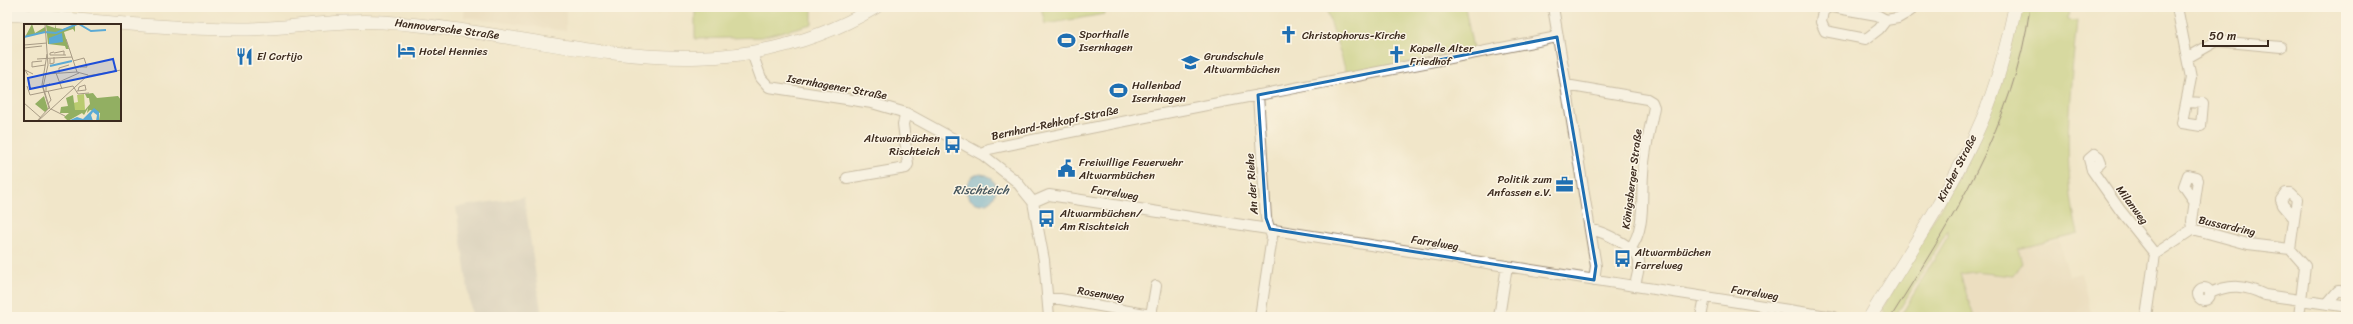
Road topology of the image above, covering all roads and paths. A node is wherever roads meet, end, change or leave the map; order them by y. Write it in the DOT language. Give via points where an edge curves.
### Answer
graph roads {
  1 [pos="876,7"];
  2 [pos="1553,7"];
  3 [pos="1830,7"];
  4 [pos="1913,7"];
  5 [pos="2015,7"];
  6 [pos="2178,7"];
  7 [pos="7,14"];
  8 [pos="1886,20"];
  9 [pos="1557,37"];
  10 [pos="2281,48"];
  11 [pos="752,53"];
  12 [pos="2187,58"];
  13 [pos="1566,85"];
  14 [pos="1258,95"];
  15 [pos="2187,102"];
  16 [pos="906,113"];
  17 [pos="983,155"];
  18 [pos="2092,170"];
  19 [pos="847,178"];
  20 [pos="1033,202"];
  21 [pos="2195,202"];
  22 [pos="2294,218"];
  23 [pos="1270,229"];
  24 [pos="1590,229"];
  25 [pos="2193,229"];
  26 [pos="1630,249"];
  27 [pos="2290,249"];
  28 [pos="2155,254"];
  29 [pos="1507,266"];
  30 [pos="1594,280"];
  31 [pos="1156,286"];
  32 [pos="1635,286"];
  33 [pos="2346,292"];
  34 [pos="2210,293"];
  35 [pos="1705,297"];
  36 [pos="1048,299"];
  37 [pos="2301,301"];
  38 [pos="2327,304"];
  39 [pos="2346,305"];
  40 [pos="1151,316"];
  41 [pos="1049,317"];
  42 [pos="1260,317"];
  43 [pos="1499,317"];
  44 [pos="1701,317"];
  45 [pos="1834,317"];
  46 [pos="1870,317"];
  47 [pos="2146,317"];
  48 [pos="2299,317"];
  1 -- 11 [label="main road, Hannoversche Straße" via="836,28 800,42"];
  2 -- 9 [label="street"];
  3 -- 8 [label="street" via="1877,15"];
  3 -- 8 [label="street" via="1824,11 1821,22 1826,31 1866,39"];
  4 -- 8 [label="street" via="1898,18"];
  5 -- 46 [label="main road, Kircher Straße" via="2005,50 1980,124 1940,202"];
  6 -- 12 [label="street"];
  7 -- 11 [label="main road, Hannoversche Straße" via="244,29 380,22 415,24 622,55 689,59"];
  9 -- 13 [label="street"];
  9 -- 14 [label="street, Bernhard-Rehkopf-Straße" via="1341,81"];
  10 -- 12 [label="street" via="2217,41"];
  11 -- 16 [label="street, Isernhagener Straße" via="761,78 769,87 872,103"];
  12 -- 15 [label="street" via="2191,78"];
  13 -- 24 [label="street"];
  13 -- 26 [label="street, Königsberger Straße" via="1647,99 1654,107 1643,174 1644,199 1637,236"];
  14 -- 17 [label="street, Bernhard-Rehkopf-Straße" via="989,149"];
  14 -- 23 [label="street, An der Riehe" via="1266,218"];
  16 -- 17 [label="street, Isernhagener Straße"];
  16 -- 19 [label="street" via="903,124 908,164 906,168"];
  17 -- 20 [label="street, Isernhagener Straße" via="1016,181"];
  18 -- 28 [label="street, Milanweg"];
  20 -- 23 [label="street, Farrelweg" via="1049,195"];
  20 -- 36 [label="street, Isernhagener Straße" via="1039,225"];
  21 -- 25 [label="street"];
  22 -- 27 [label="street"];
  23 -- 29 [label="street, Farrelweg"];
  23 -- 42 [label="street, An der Riehe" via="1272,237"];
  24 -- 26 [label="street, Königsberger Straße" via="1606,233"];
  24 -- 30 [label="street" via="1596,266"];
  25 -- 27 [label="street, Bussardring" via="2248,244"];
  25 -- 28 [label="street, Bussardring"];
  26 -- 32 [label="street" via="1639,262"];
  27 -- 37 [label="street" via="2305,266"];
  28 -- 47 [label="street"];
  29 -- 30 [label="street, Farrelweg"];
  29 -- 43 [label="street"];
  30 -- 32 [label="street, Farrelweg"];
  31 -- 40 [label="street, Rosenweg"];
  32 -- 35 [label="street, Farrelweg"];
  33 -- 38 [label="street" via="2338,292"];
  34 -- 37 [label="street" via="2224,286"];
  35 -- 44 [label="street"];
  35 -- 45 [label="street, Farrelweg"];
  36 -- 40 [label="street, Rosenweg"];
  36 -- 41 [label="street, Isernhagener Straße"];
  37 -- 38 [label="street"];
  37 -- 48 [label="street"];
  38 -- 39 [label="street"];
}
